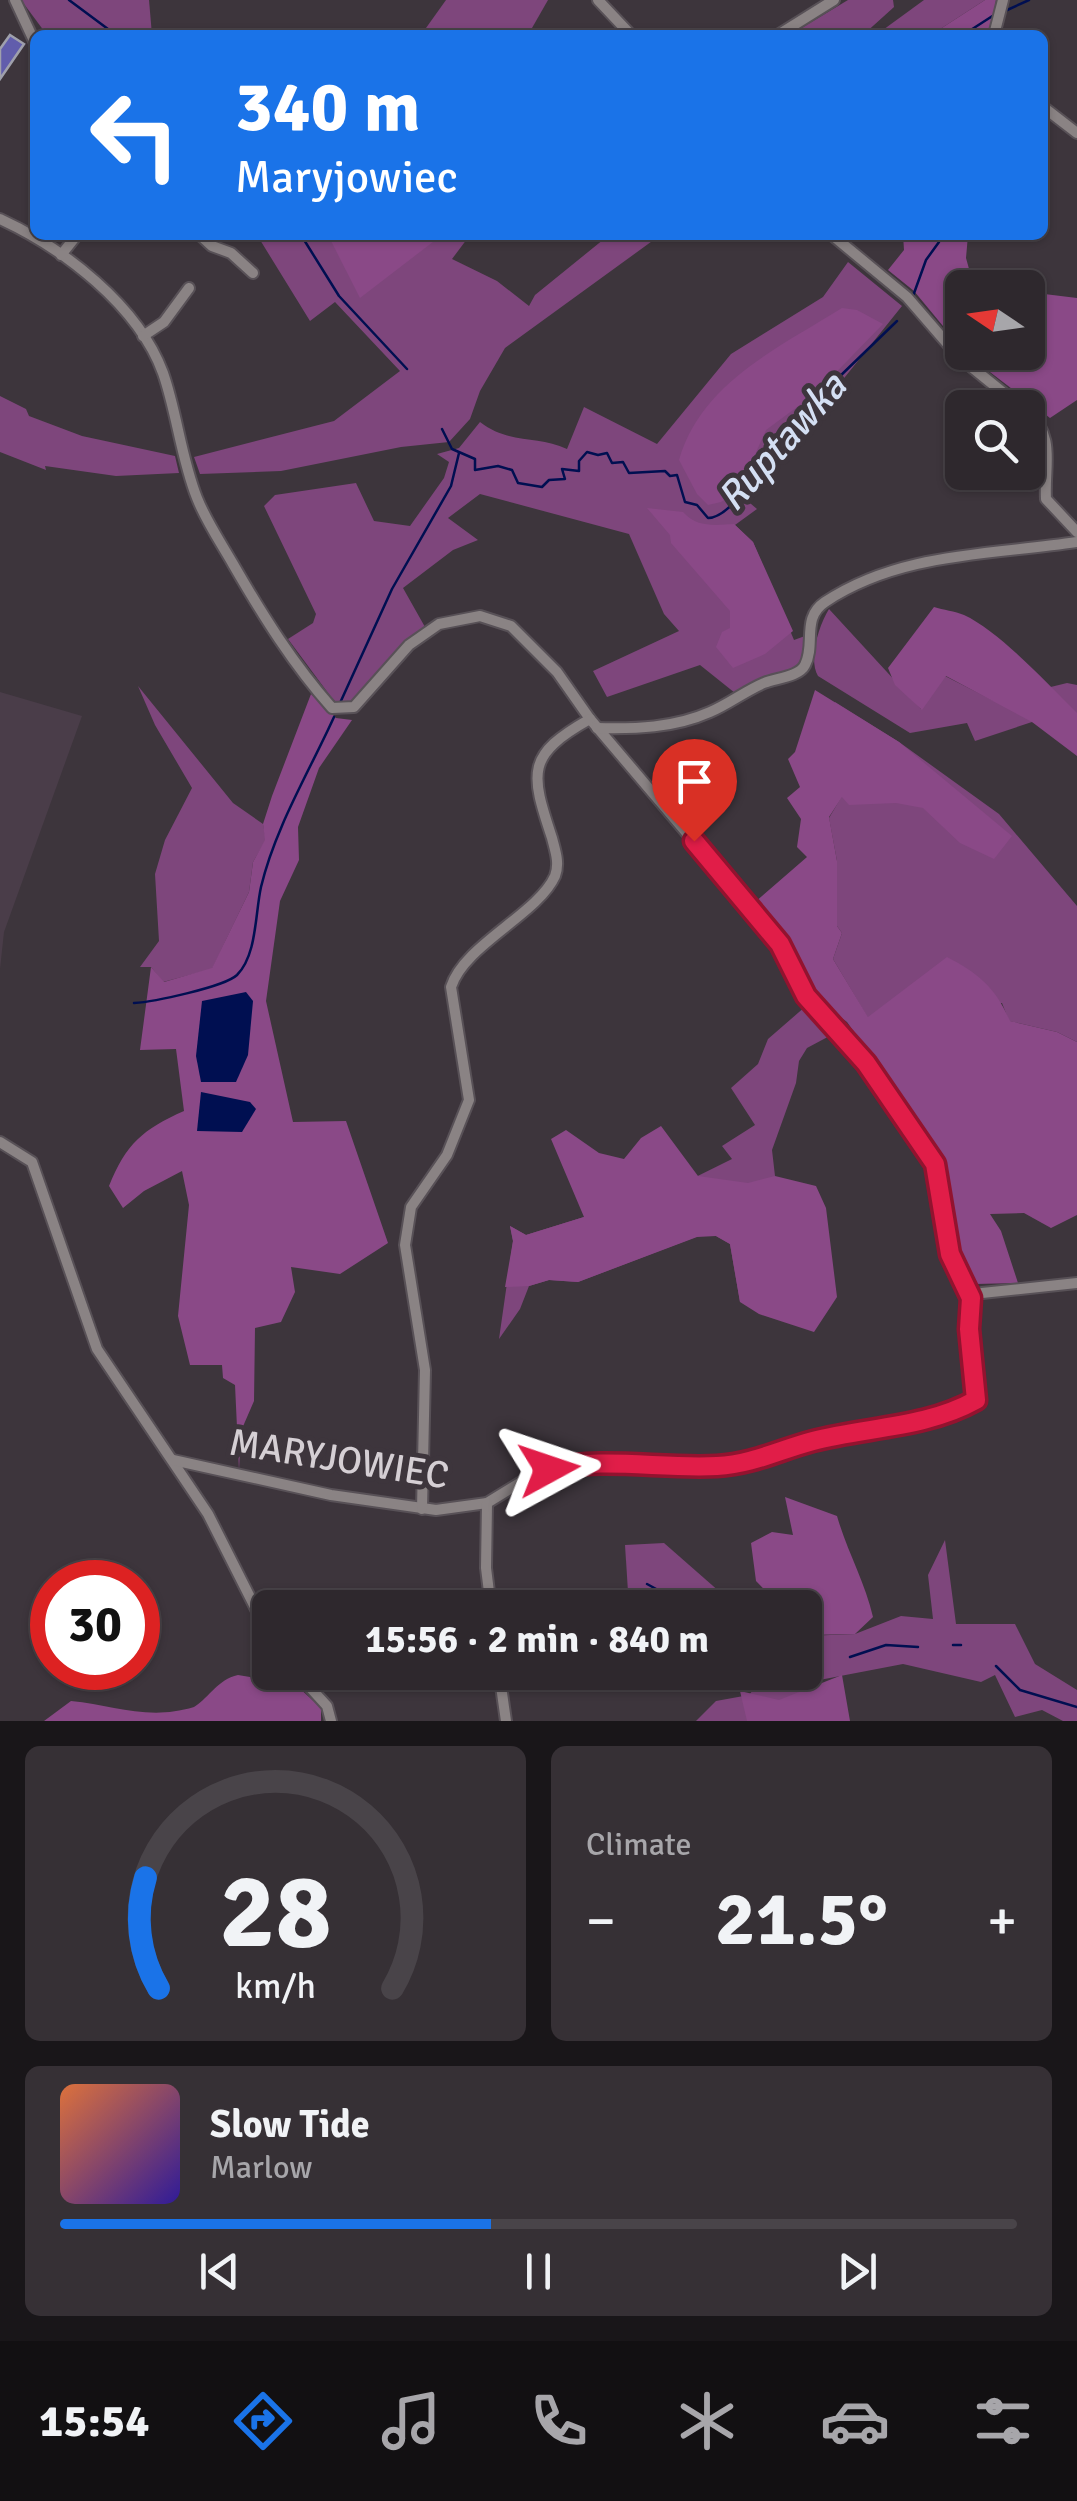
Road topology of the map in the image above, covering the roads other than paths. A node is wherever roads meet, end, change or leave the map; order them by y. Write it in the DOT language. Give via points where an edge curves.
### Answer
graph roads {
  1 [pos="15,0"];
  2 [pos="598,0"];
  3 [pos="834,0"];
  4 [pos="1003,0"];
  5 [pos="627,30"];
  6 [pos="786,30"];
  7 [pos="995,30"];
  8 [pos="30,32"];
  9 [pos="1048,111"];
  10 [pos="1077,133"];
  11 [pos="0,219"];
  12 [pos="30,237"];
  13 [pos="35,240"];
  14 [pos="73,240"];
  15 [pos="205,240"];
  16 [pos="838,240"];
  17 [pos="62,256"];
  18 [pos="253,273"];
  19 [pos="189,288"];
  20 [pos="144,336"];
  21 [pos="1000,390"];
  22 [pos="1045,436"];
  23 [pos="1077,532"];
  24 [pos="1077,542"];
  25 [pos="593,724"];
  26 [pos="0,1142"];
  27 [pos="1077,1283"];
  28 [pos="971,1298"];
  29 [pos="173,1460"];
  30 [pos="487,1503"];
  31 [pos="422,1509"];
  32 [pos="489,1590"];
  33 [pos="252,1602"];
  34 [pos="312,1690"];
  35 [pos="502,1690"];
  36 [pos="332,1721"];
  37 [pos="506,1721"];
  1 -- 8 [label="street"];
  2 -- 5 [label="street"];
  3 -- 6 [label="street"];
  4 -- 7 [label="street"];
  9 -- 10 [label="street"];
  11 -- 12 [label="street"];
  13 -- 17 [label="street"];
  14 -- 17 [label="street"];
  15 -- 18 [label="street"];
  16 -- 21 [label="street"];
  17 -- 20 [label="street"];
  19 -- 20 [label="street" via="164,322"];
  20 -- 25 [label="street" via="163,373 198,500 284,648 332,708 349,710 361,702 429,629 480,616 512,626 557,672"];
  22 -- 23 [label="street" via="1046,499"];
  24 -- 25 [label="street" via="904,567 820,606 806,665 798,673 682,721 651,728"];
  25 -- 28 [label="street" via="780,944 806,996 866,1063 922,1142 935,1164 950,1254"];
  25 -- 31 [label="street" via="550,744 538,770 557,857 554,878 464,965 451,987 470,1100 447,1155 411,1206 405,1245 425,1370"];
  26 -- 29 [label="street" via="32,1162 97,1349"];
  27 -- 28 [label="street"];
  28 -- 30 [label="street, MARYJOWIEC" via="977,1394 972,1403 813,1441 752,1463 564,1466 522,1480"];
  29 -- 31 [label="street, MARYJOWIEC"];
  29 -- 33 [label="street"];
  30 -- 31 [label="street, MARYJOWIEC"];
  30 -- 32 [label="street"];
  34 -- 36 [label="street"];
  35 -- 37 [label="street"];
}
